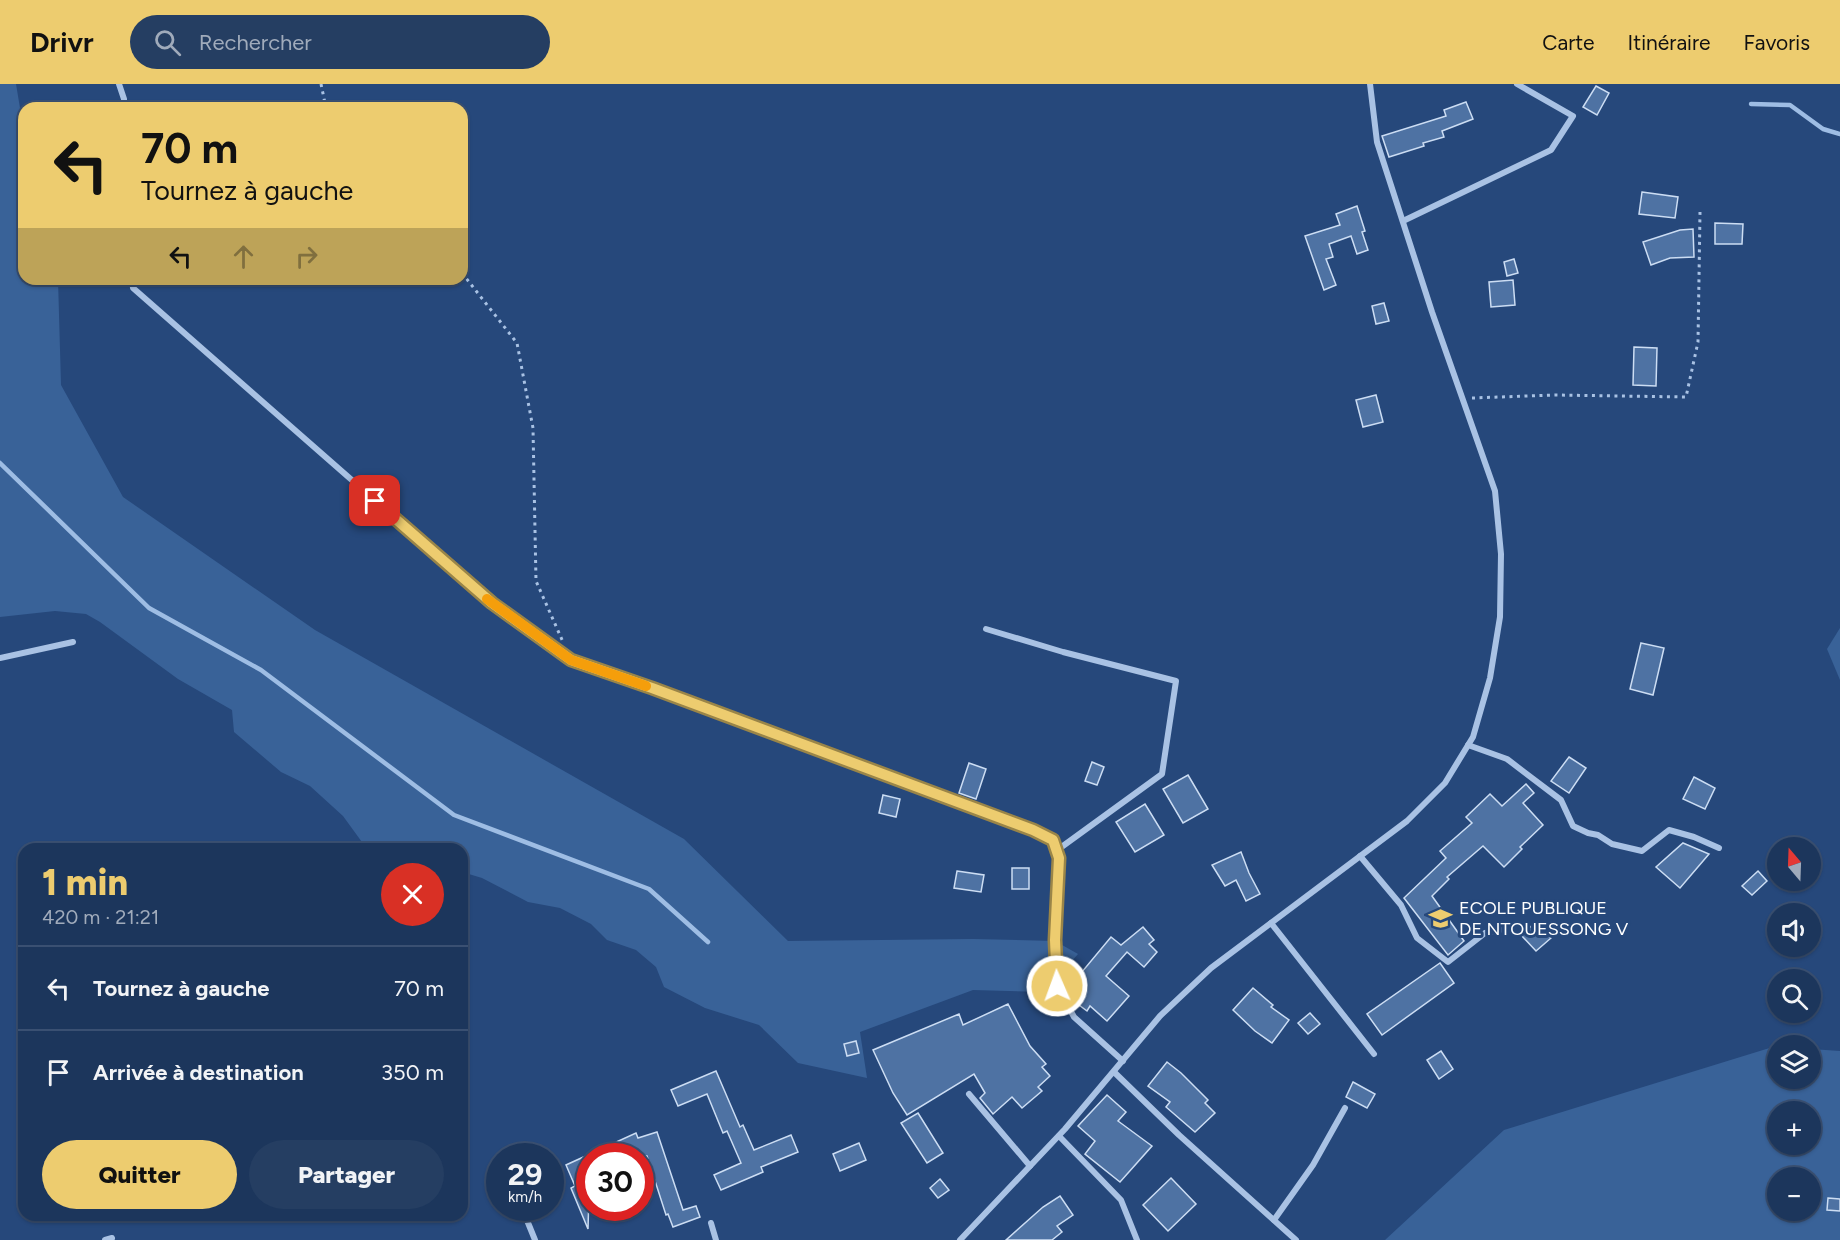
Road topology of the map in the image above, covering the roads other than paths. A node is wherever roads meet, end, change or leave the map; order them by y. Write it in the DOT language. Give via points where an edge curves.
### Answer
graph roads {
  1 [pos="119,84"];
  2 [pos="1370,84"];
  3 [pos="1517,84"];
  4 [pos="123,102"];
  5 [pos="1403,221"];
  6 [pos="133,285"];
  7 [pos="986,629"];
  8 [pos="73,642"];
  9 [pos="0,658"];
  10 [pos="1468,745"];
  11 [pos="1719,848"];
  12 [pos="1056,851"];
  13 [pos="1360,856"];
  14 [pos="1271,923"];
  15 [pos="1508,928"];
  16 [pos="1374,1054"];
  17 [pos="1123,1061"];
  18 [pos="1114,1072"];
  19 [pos="969,1094"];
  20 [pos="1345,1108"];
  21 [pos="1059,1136"];
  22 [pos="1030,1166"];
  23 [pos="1274,1220"];
  24 [pos="527,1221"];
  25 [pos="711,1223"];
  26 [pos="535,1240"];
  27 [pos="716,1240"];
  28 [pos="960,1240"];
  29 [pos="1137,1240"];
  30 [pos="1296,1240"];
  1 -- 4 [label="street"];
  2 -- 5 [label="street" via="1377,142"];
  3 -- 5 [label="street" via="1573,116 1551,150"];
  5 -- 10 [label="street" via="1495,491 1501,554 1500,617 1491,678"];
  6 -- 12 [label="street" via="492,603 571,660 1033,830 1053,840"];
  7 -- 12 [label="street" via="1176,681 1162,774"];
  8 -- 9 [label="street"];
  10 -- 11 [label="street" via="1507,759 1562,800 1573,826 1612,844 1642,851 1669,830"];
  10 -- 13 [label="street" via="1444,783 1407,821"];
  12 -- 17 [label="street" via="1057,986 1074,1017"];
  13 -- 14 [label="street"];
  13 -- 15 [label="street" via="1401,905 1417,938 1448,963 1485,933"];
  14 -- 16 [label="street"];
  14 -- 17 [label="street" via="1211,968 1160,1016"];
  17 -- 18 [label="street"];
  18 -- 21 [label="street"];
  18 -- 23 [label="street"];
  19 -- 22 [label="street"];
  20 -- 23 [label="street" via="1313,1165"];
  21 -- 22 [label="street"];
  21 -- 29 [label="street" via="1121,1200"];
  22 -- 28 [label="street"];
  23 -- 30 [label="street"];
  24 -- 26 [label="street"];
  25 -- 27 [label="street"];
}
